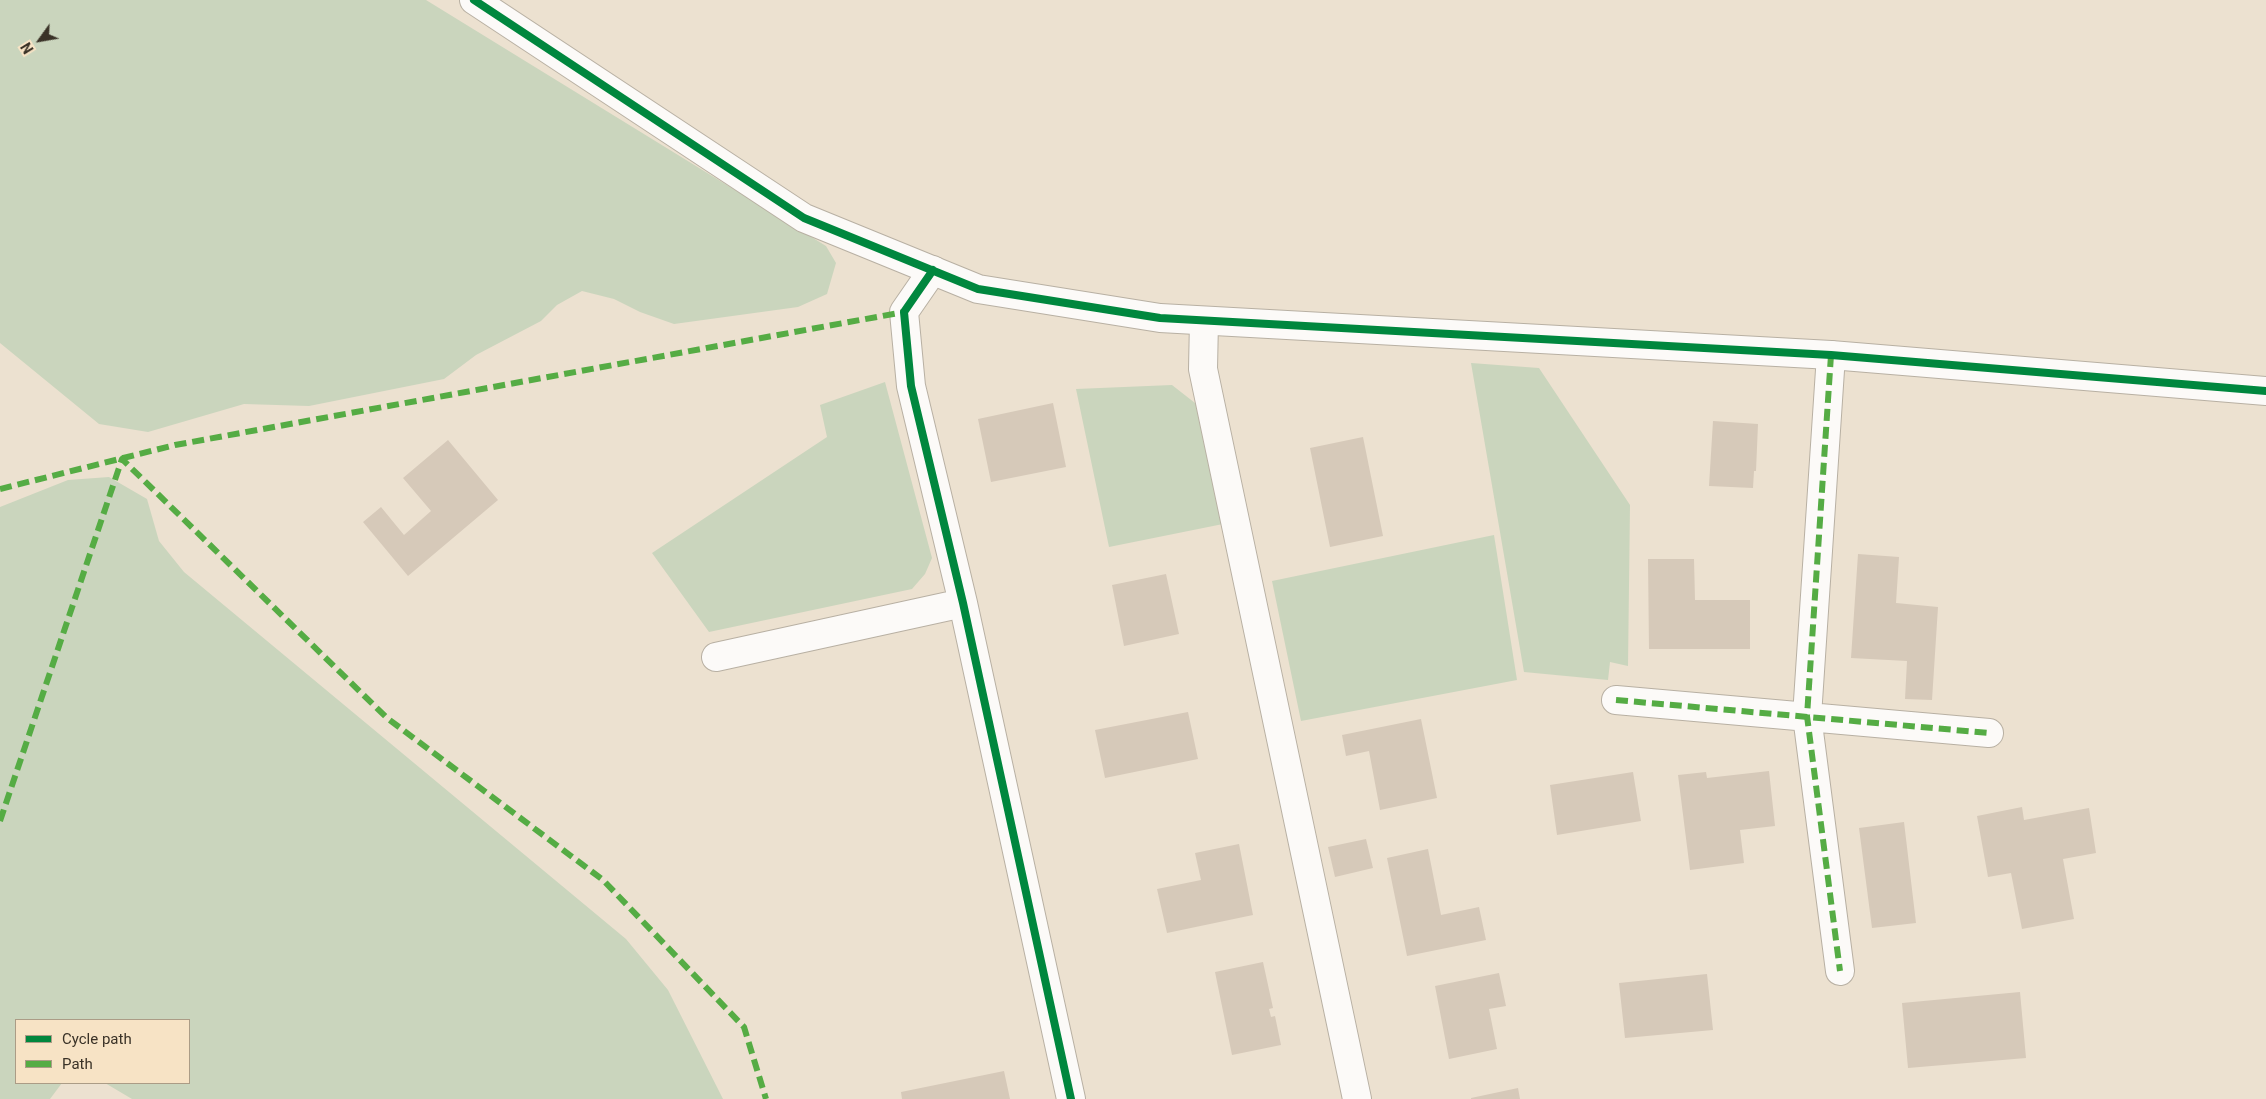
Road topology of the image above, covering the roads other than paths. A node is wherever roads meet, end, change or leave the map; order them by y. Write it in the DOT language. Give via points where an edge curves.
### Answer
graph roads {
  1 [pos="474,0"];
  2 [pos="932,270"];
  3 [pos="1204,321"];
  4 [pos="1831,355"];
  5 [pos="2266,391"];
  6 [pos="963,603"];
  7 [pos="716,657"];
  8 [pos="1616,700"];
  9 [pos="1807,716"];
  10 [pos="1989,733"];
  11 [pos="1840,971"];
  12 [pos="1071,1099"];
  13 [pos="1357,1099"];
  1 -- 2 [label="street" via="804,218"];
  2 -- 3 [label="street" via="978,289 1160,318"];
  2 -- 6 [label="street" via="904,312 912,386"];
  3 -- 4 [label="street"];
  3 -- 13 [label="street" via="1203,369"];
  4 -- 5 [label="street"];
  4 -- 9 [label="street"];
  6 -- 7 [label="street"];
  6 -- 12 [label="street"];
  8 -- 9 [label="street"];
  9 -- 10 [label="street"];
  9 -- 11 [label="street"];
}
